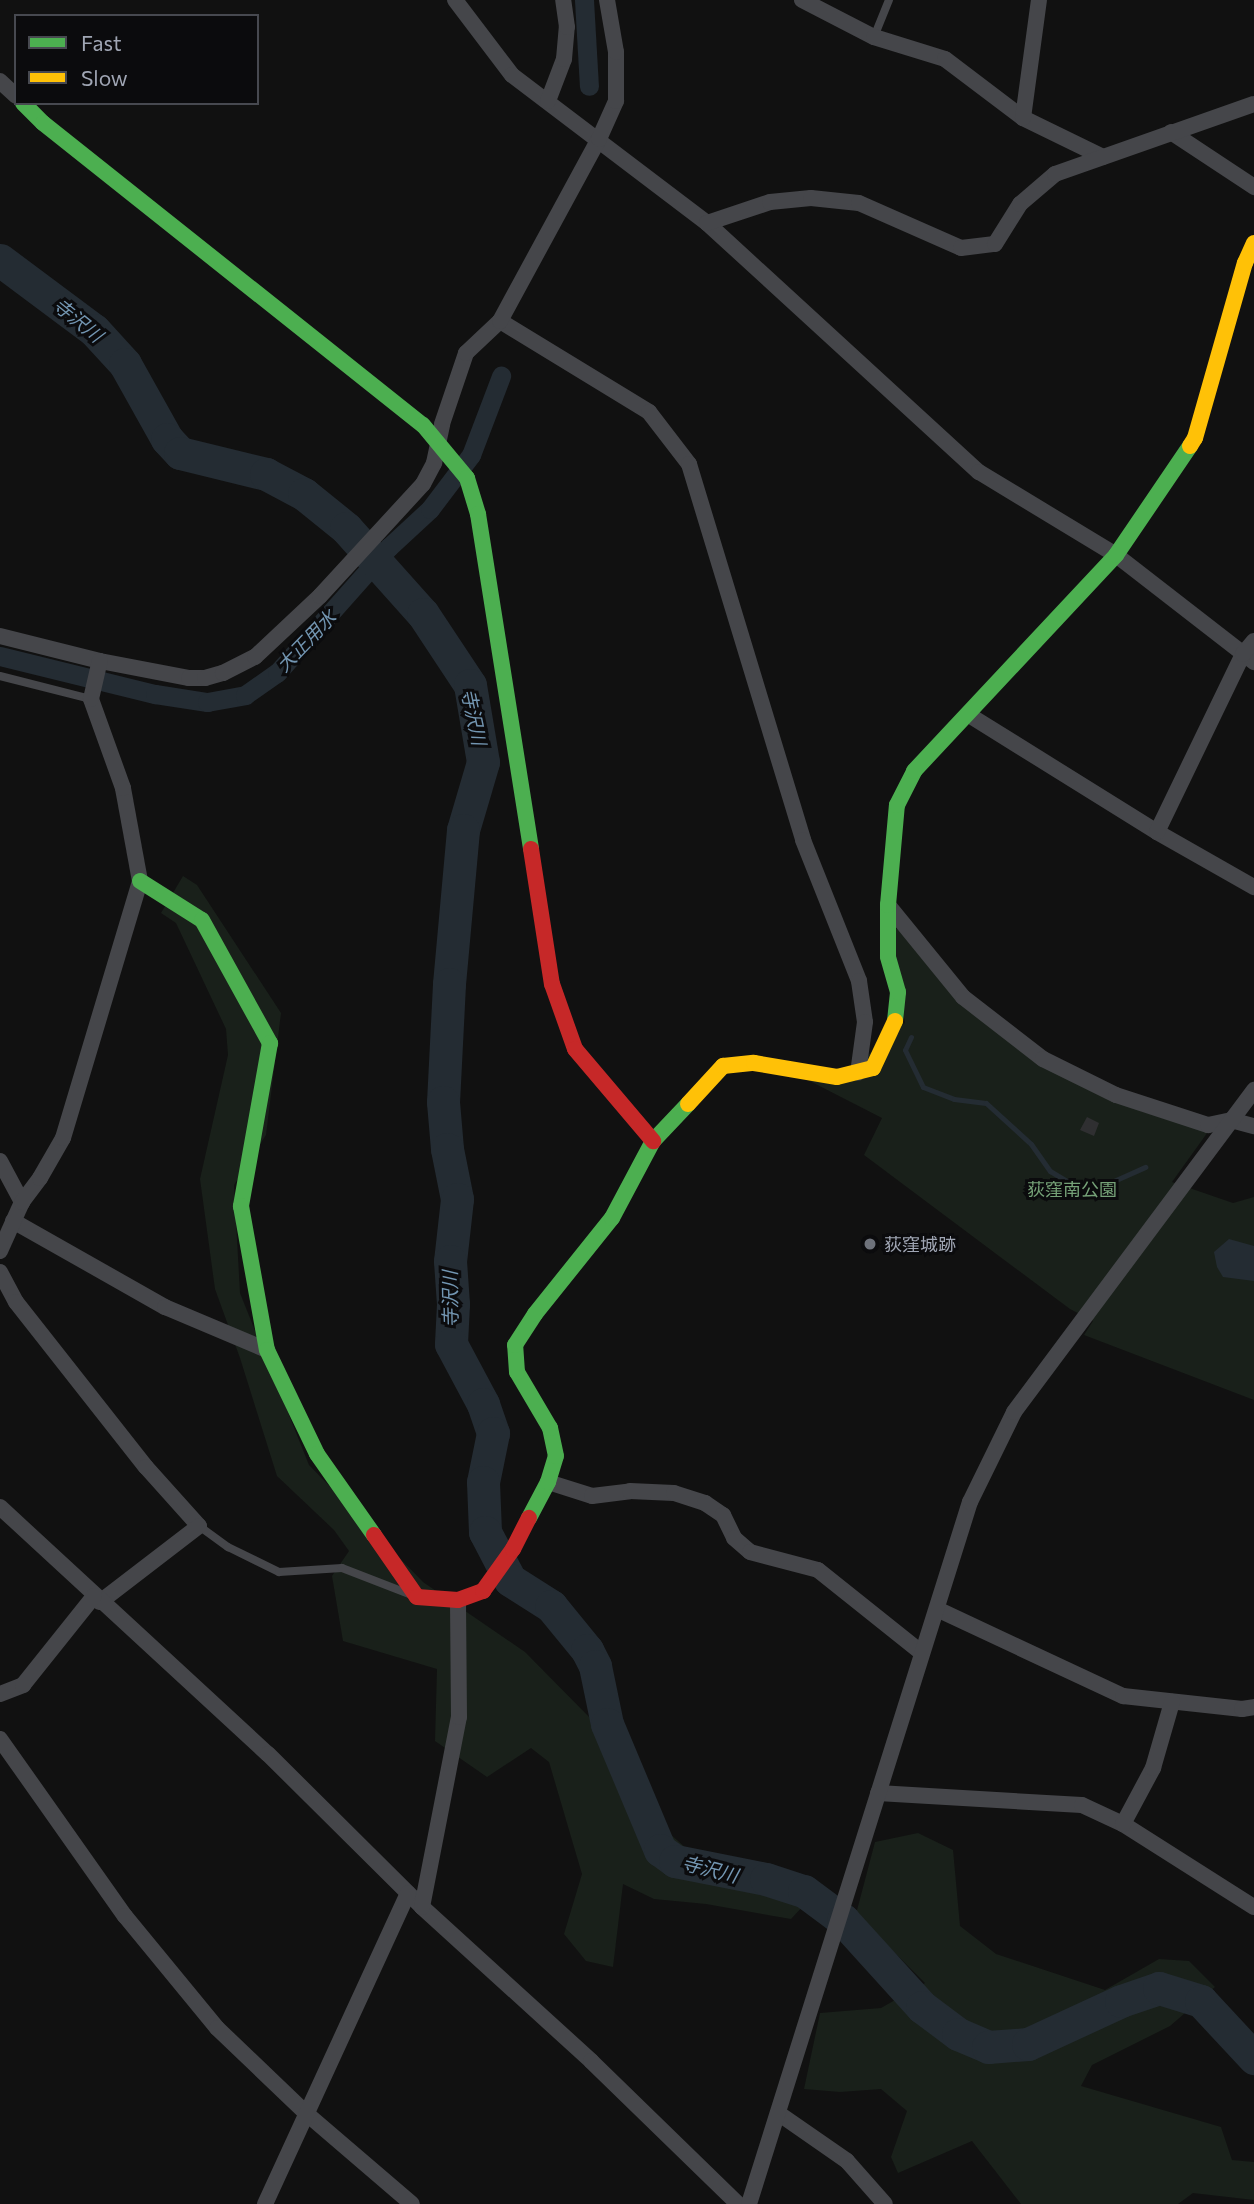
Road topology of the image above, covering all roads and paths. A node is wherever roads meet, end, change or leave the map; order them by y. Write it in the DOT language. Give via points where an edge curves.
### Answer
graph roads {
  1 [pos="455,0"];
  2 [pos="563,0"];
  3 [pos="607,0"];
  4 [pos="802,0"];
  5 [pos="890,0"];
  6 [pos="1039,0"];
  7 [pos="874,37"];
  8 [pos="0,81"];
  9 [pos="14,94"];
  10 [pos="548,101"];
  11 [pos="1254,104"];
  12 [pos="25,105"];
  13 [pos="1023,118"];
  14 [pos="1171,132"];
  15 [pos="599,139"];
  16 [pos="1104,157"];
  17 [pos="1254,187"];
  18 [pos="707,223"];
  19 [pos="1254,243"];
  20 [pos="500,321"];
  21 [pos="443,449"];
  22 [pos="1116,555"];
  23 [pos="0,636"];
  24 [pos="1254,640"];
  25 [pos="1249,658"];
  26 [pos="98,666"];
  27 [pos="0,676"];
  28 [pos="91,696"];
  29 [pos="969,715"];
  30 [pos="1157,832"];
  31 [pos="140,881"];
  32 [pos="1254,887"];
  33 [pos="888,905"];
  34 [pos="858,1073"];
  35 [pos="1254,1090"];
  36 [pos="1231,1120"];
  37 [pos="1254,1126"];
  38 [pos="653,1142"];
  39 [pos="0,1161"];
  40 [pos="22,1202"];
  41 [pos="13,1221"];
  42 [pos="0,1251"];
  43 [pos="0,1272"];
  44 [pos="267,1350"];
  45 [pos="548,1482"];
  46 [pos="0,1507"];
  47 [pos="199,1526"];
  48 [pos="417,1597"];
  49 [pos="97,1599"];
  50 [pos="458,1600"];
  51 [pos="939,1610"];
  52 [pos="922,1653"];
  53 [pos="0,1694"];
  54 [pos="1172,1702"];
  55 [pos="1254,1707"];
  56 [pos="0,1739"];
  57 [pos="878,1793"];
  58 [pos="1123,1824"];
  59 [pos="408,1893"];
  60 [pos="422,1907"];
  61 [pos="1254,1907"];
  62 [pos="778,2113"];
  63 [pos="307,2114"];
  64 [pos="265,2204"];
  65 [pos="412,2204"];
  66 [pos="738,2204"];
  67 [pos="750,2204"];
  68 [pos="885,2204"];
  1 -- 10 [label="street" via="512,75"];
  2 -- 10 [label="street" via="567,27 564,59"];
  3 -- 15 [label="street" via="616,51 616,101"];
  4 -- 7 [label="street"];
  5 -- 7 [label="lane"];
  6 -- 13 [label="street"];
  7 -- 13 [label="street" via="945,59"];
  8 -- 9 [label="street"];
  10 -- 15 [label="street"];
  11 -- 14 [label="street"];
  12 -- 21 [label="street" via="423,425"];
  13 -- 16 [label="street"];
  14 -- 16 [label="street"];
  14 -- 17 [label="street"];
  15 -- 18 [label="street"];
  15 -- 20 [label="street"];
  16 -- 18 [label="street" via="1055,174 1020,204 995,244 961,248 859,203 811,198 770,202"];
  18 -- 22 [label="street" via="979,472"];
  19 -- 22 [label="street" via="1195,438"];
  20 -- 21 [label="street" via="467,353"];
  20 -- 34 [label="street" via="649,412 689,464 803,840 859,981 865,1022"];
  21 -- 26 [label="street" via="424,484 269,646 223,673 189,678"];
  21 -- 38 [label="street" via="467,478 478,514 552,984 575,1049"];
  22 -- 25 [label="street"];
  22 -- 29 [label="street"];
  23 -- 26 [label="street"];
  24 -- 25 [label="street"];
  25 -- 30 [label="street"];
  26 -- 28 [label="street"];
  27 -- 28 [label="lane"];
  28 -- 31 [label="street" via="123,788"];
  29 -- 30 [label="street"];
  29 -- 33 [label="street" via="914,771 897,805"];
  30 -- 32 [label="street"];
  31 -- 40 [label="street" via="63,1138"];
  31 -- 44 [label="street" via="202,920 270,1043 241,1206"];
  33 -- 34 [label="street" via="888,956 898,992 895,1026 873,1068"];
  33 -- 36 [label="street" via="963,997 1043,1059 1116,1095 1208,1125"];
  34 -- 38 [label="street" via="837,1077 754,1062 723,1066"];
  35 -- 36 [label="street"];
  36 -- 37 [label="street"];
  36 -- 51 [label="street" via="1014,1412 970,1502"];
  38 -- 45 [label="street" via="612,1219 515,1345 517,1372 551,1427 556,1456"];
  39 -- 40 [label="street"];
  40 -- 41 [label="street"];
  41 -- 42 [label="street"];
  41 -- 44 [label="street" via="165,1307"];
  43 -- 47 [label="street" via="24,1313"];
  44 -- 48 [label="street" via="317,1454"];
  45 -- 50 [label="street" via="513,1549 483,1591"];
  45 -- 52 [label="street" via="592,1496 630,1491 674,1493 705,1503 723,1516 734,1538 750,1552 818,1570"];
  46 -- 49 [label="street"];
  47 -- 48 [label="lane" via="228,1547 278,1572 342,1568"];
  47 -- 49 [label="street"];
  48 -- 50 [label="street"];
  49 -- 53 [label="street" via="23,1685"];
  49 -- 59 [label="street" via="268,1754"];
  50 -- 60 [label="street" via="459,1717"];
  51 -- 52 [label="street"];
  51 -- 54 [label="street" via="1122,1696"];
  52 -- 57 [label="street"];
  54 -- 55 [label="street"];
  54 -- 58 [label="street" via="1153,1768"];
  56 -- 63 [label="street" via="125,1916 217,2028"];
  57 -- 58 [label="street" via="1082,1805"];
  57 -- 62 [label="street"];
  58 -- 61 [label="street"];
  59 -- 60 [label="street"];
  59 -- 63 [label="street"];
  60 -- 66 [label="street" via="591,2061"];
  62 -- 67 [label="street"];
  62 -- 68 [label="street" via="847,2161"];
  63 -- 64 [label="street"];
  63 -- 65 [label="street"];
}
